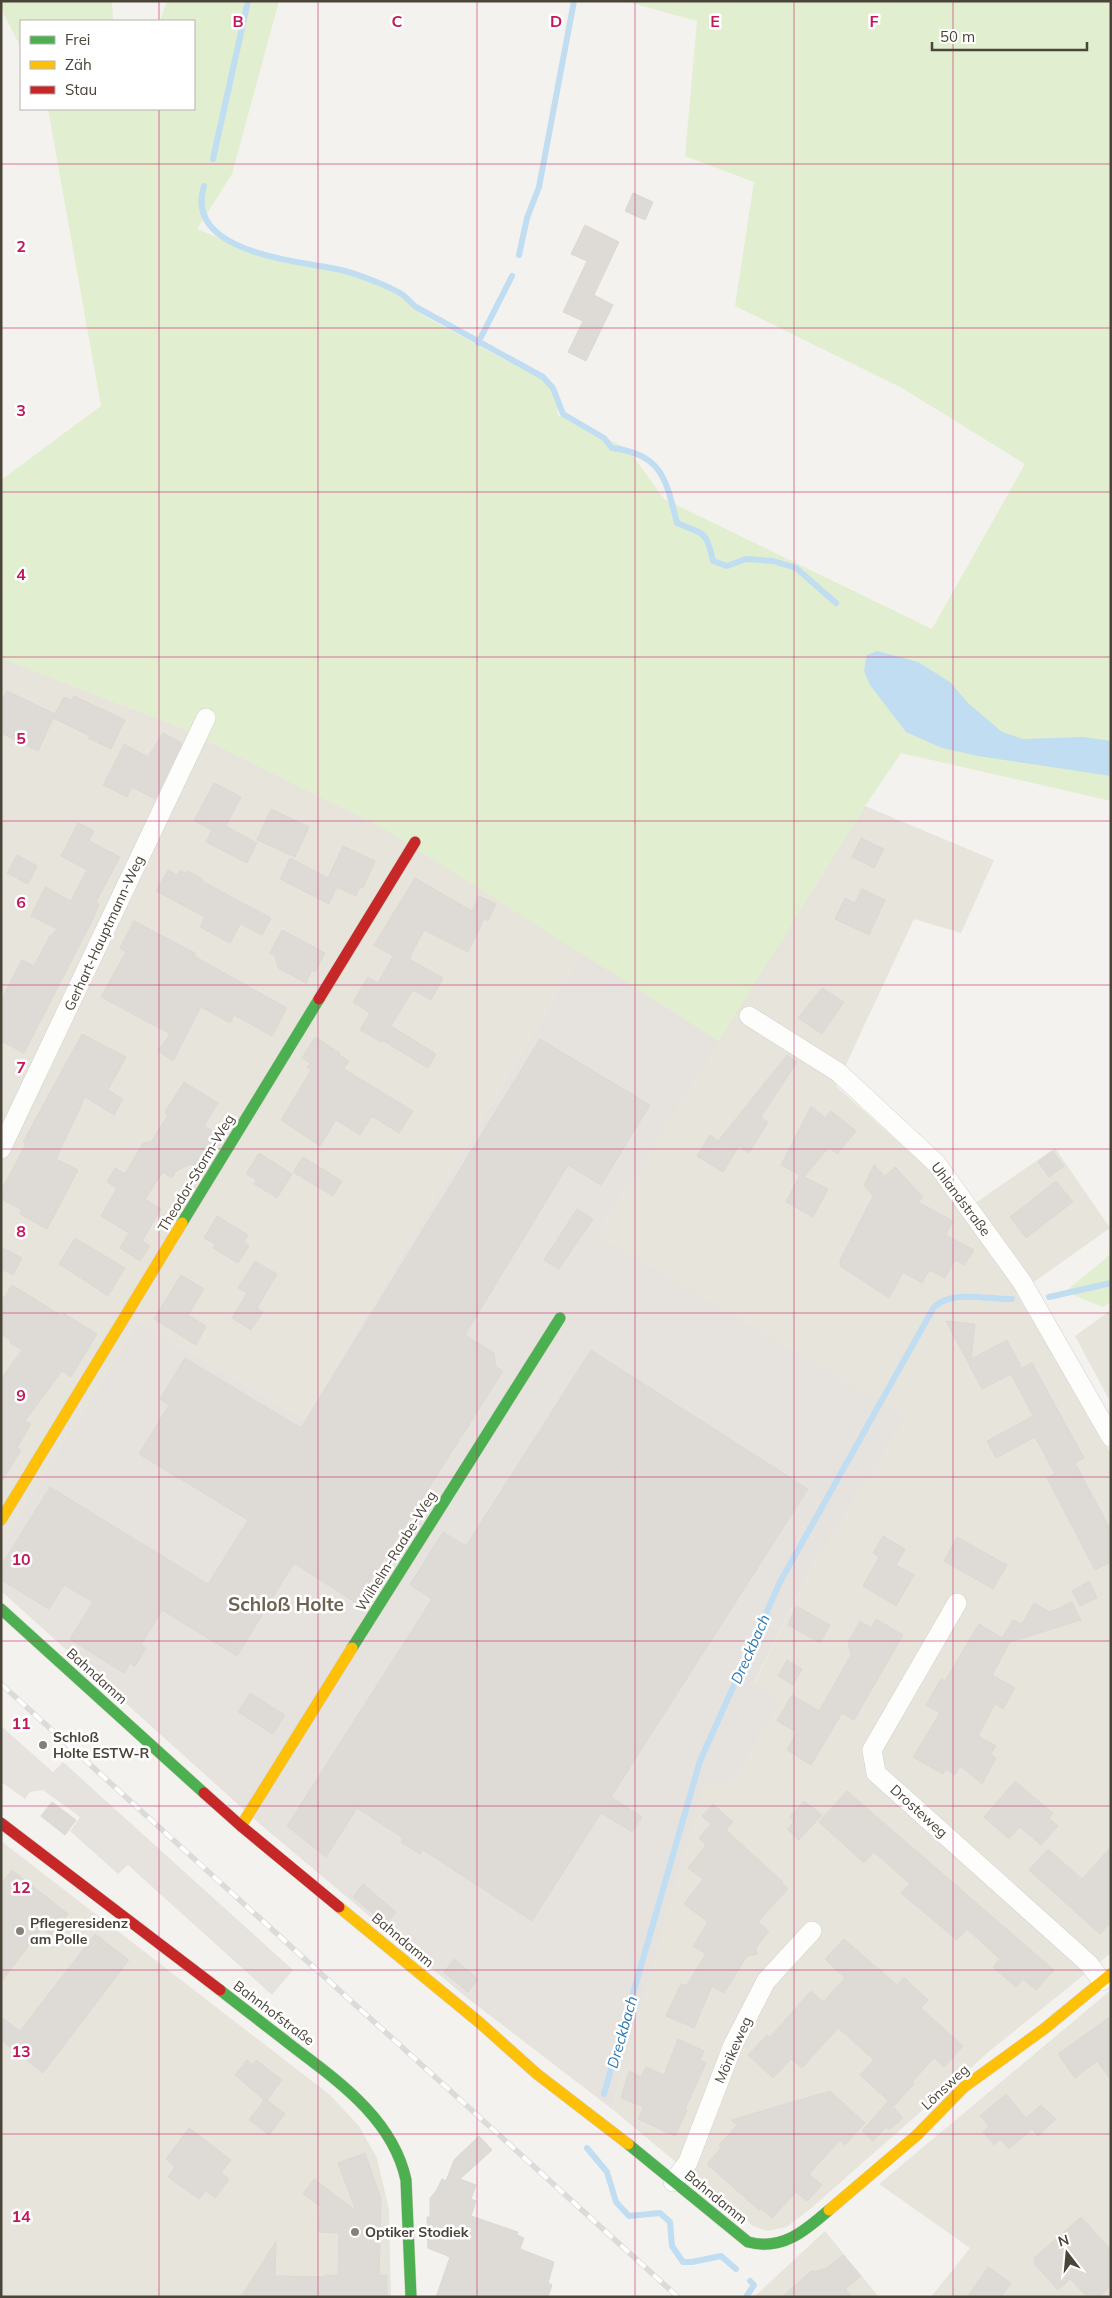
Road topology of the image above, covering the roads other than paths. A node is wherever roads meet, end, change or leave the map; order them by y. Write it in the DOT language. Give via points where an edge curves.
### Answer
graph roads {
  1 [pos="206,718"];
  2 [pos="416,842"];
  3 [pos="749,1016"];
  4 [pos="1,1149"];
  5 [pos="560,1318"];
  6 [pos="1111,1437"];
  7 [pos="1,1520"];
  8 [pos="957,1603"];
  9 [pos="1,1609"];
  10 [pos="1,1823"];
  11 [pos="241,1826"];
  12 [pos="812,1931"];
  13 [pos="1106,1978"];
  14 [pos="673,2182"];
  15 [pos="806,2230"];
  16 [pos="411,2297"];
  1 -- 4 [label="street, Gerhart-Hauptmann-Weg"];
  2 -- 7 [label="street, Theodor-Storm-Weg"];
  3 -- 6 [label="street, Uhlandstraße" via="838,1072 936,1163 1022,1282"];
  5 -- 11 [label="street, Wilhelm-Raabe-Weg"];
  8 -- 13 [label="street, Drosteweg" via="872,1750 876,1773"];
  9 -- 11 [label="street, Bahndamm"];
  10 -- 16 [label="street, Bahnhofstraße" via="344,2085 373,2115 391,2141 402,2164 407,2186"];
  11 -- 14 [label="street, Bahndamm" via="537,2074"];
  12 -- 14 [label="street, Mörikeweg" via="766,1981 733,2045 688,2162"];
  13 -- 15 [label="street, Lönsweg" via="1044,2029 964,2087 917,2135"];
  14 -- 15 [label="street, Bahndamm" via="748,2242 758,2245 783,2243"];
}
